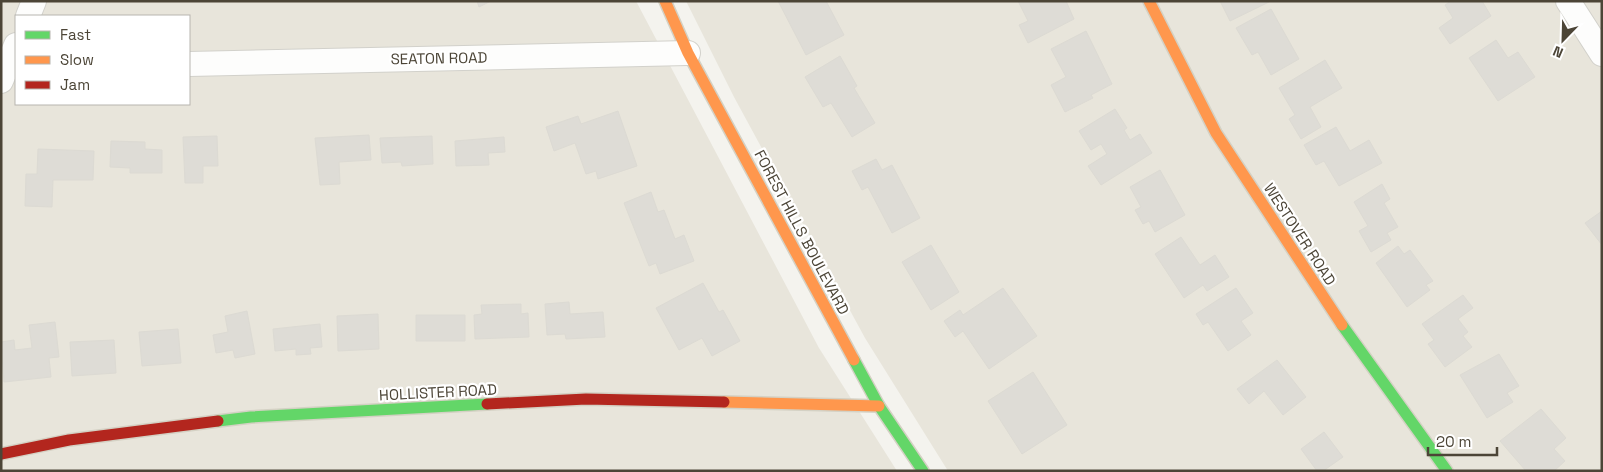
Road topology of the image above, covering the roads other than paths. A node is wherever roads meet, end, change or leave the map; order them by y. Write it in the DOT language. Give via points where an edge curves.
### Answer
graph roads {
  1 [pos="34,1"];
  2 [pos="665,1"];
  3 [pos="1149,1"];
  4 [pos="1568,1"];
  5 [pos="28,15"];
  6 [pos="15,48"];
  7 [pos="688,53"];
  8 [pos="1602,54"];
  9 [pos="190,64"];
  10 [pos="8,72"];
  11 [pos="879,406"];
  12 [pos="1,454"];
  13 [pos="923,471"];
  14 [pos="1446,471"];
  1 -- 5 [label="street"];
  2 -- 7 [label="street, FOREST HILLS BOULEVARD"];
  3 -- 14 [label="street, WESTOVER ROAD" via="1216,133 1357,348"];
  4 -- 8 [label="street"];
  6 -- 10 [label="street"];
  7 -- 9 [label="street, SEATON ROAD"];
  7 -- 11 [label="street, FOREST HILLS BOULEVARD"];
  11 -- 12 [label="street, HOLLISTER ROAD" via="586,399 271,416 68,440"];
  11 -- 13 [label="street, FOREST HILLS BOULEVARD"];
}
